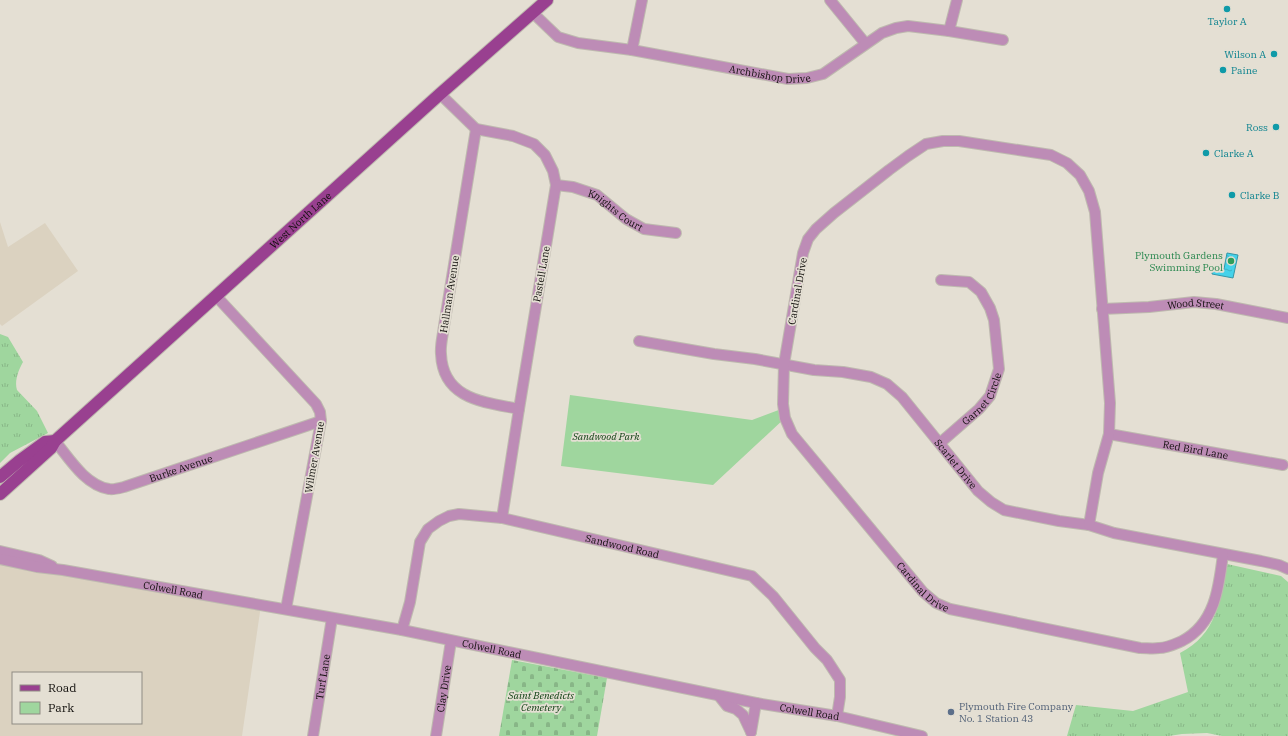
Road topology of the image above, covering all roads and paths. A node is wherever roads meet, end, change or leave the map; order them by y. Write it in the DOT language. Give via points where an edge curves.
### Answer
graph roads {
  1 [pos="547,0"];
  2 [pos="642,0"];
  3 [pos="830,0"];
  4 [pos="956,0"];
  5 [pos="533,13"];
  6 [pos="949,31"];
  7 [pos="1003,40"];
  8 [pos="865,44"];
  9 [pos="632,50"];
  10 [pos="440,94"];
  11 [pos="476,129"];
  12 [pos="556,185"];
  13 [pos="676,233"];
  14 [pos="941,280"];
  15 [pos="216,296"];
  16 [pos="1102,309"];
  17 [pos="1288,318"];
  18 [pos="639,341"];
  19 [pos="784,364"];
  20 [pos="519,409"];
  21 [pos="321,420"];
  22 [pos="1109,434"];
  23 [pos="55,441"];
  24 [pos="940,442"];
  25 [pos="1283,465"];
  26 [pos="0,477"];
  27 [pos="0,494"];
  28 [pos="502,518"];
  29 [pos="1089,525"];
  30 [pos="1,553"];
  31 [pos="1223,554"];
  32 [pos="1288,569"];
  33 [pos="286,609"];
  34 [pos="332,618"];
  35 [pos="402,630"];
  36 [pos="451,641"];
  37 [pos="719,696"];
  38 [pos="756,704"];
  39 [pos="837,716"];
  40 [pos="751,734"];
  41 [pos="313,736"];
  42 [pos="436,736"];
  43 [pos="922,736"];
  1 -- 5 [label="main road, West North Lane"];
  2 -- 9 [label="street"];
  3 -- 8 [label="street"];
  4 -- 6 [label="street"];
  5 -- 9 [label="street, Archbishop Drive" via="558,36 578,43"];
  5 -- 10 [label="main road, West North Lane"];
  6 -- 7 [label="street, Archbishop Drive"];
  6 -- 8 [label="street, Archbishop Drive" via="908,26 882,33"];
  8 -- 9 [label="street, Archbishop Drive" via="823,74 788,79"];
  10 -- 11 [label="street"];
  10 -- 15 [label="main road, West North Lane"];
  11 -- 12 [label="street, Pastell Lane" via="513,136 534,144 545,155 553,171"];
  11 -- 20 [label="street, Hallman Avenue" via="444,326 441,353 443,370 452,385 463,395"];
  12 -- 13 [label="street, Knights Court" via="573,186 597,195 626,219 644,229"];
  12 -- 20 [label="street, Pastell Lane"];
  14 -- 24 [label="street, Garnet Circle" via="969,282 981,292 994,320 998,369 990,396 979,409"];
  15 -- 21 [label="street, Wilmer Avenue" via="316,404"];
  15 -- 23 [label="main road, West North Lane"];
  16 -- 17 [label="street, Wood Street" via="1194,302"];
  16 -- 19 [label="street, Cardinal Drive" via="1095,212 1089,191 1080,175 1067,163 1051,155 943,141 926,144 889,170 834,213 808,239 803,253"];
  16 -- 22 [label="street, Cardinal Drive" via="1110,403"];
  18 -- 19 [label="street, Scarlet Drive"];
  19 -- 24 [label="street, Scarlet Drive" via="871,377 887,384 902,397"];
  19 -- 31 [label="street, Cardinal Drive" via="785,418 792,434 923,592 936,603 981,616 1140,648 1160,648 1190,637 1204,622 1212,609 1219,588"];
  20 -- 28 [label="street, Pastell Lane"];
  21 -- 23 [label="street, Burke Avenue" via="110,490 90,481"];
  21 -- 33 [label="street, Wilmer Avenue"];
  22 -- 25 [label="street, Red Bird Lane"];
  22 -- 29 [label="street, Cardinal Drive" via="1098,473"];
  23 -- 26 [label="main road, West North Lane" via="45,442"];
  23 -- 27 [label="main road, West North Lane" via="51,448"];
  24 -- 29 [label="street, Scarlet Drive" via="978,490 1004,510"];
  28 -- 35 [label="street, Sandwood Road" via="459,514 444,519 428,529 420,542 410,602"];
  28 -- 39 [label="street, Sandwood Road" via="752,576 773,596 815,648 828,660 840,680"];
  29 -- 31 [label="street, Scarlet Drive" via="1114,533"];
  30 -- 33 [label="street, Colwell Road" via="39,560 59,569"];
  31 -- 32 [label="street, Scarlet Drive"];
  33 -- 34 [label="street, Colwell Road"];
  34 -- 35 [label="street, Colwell Road"];
  34 -- 41 [label="street, Turf Lane"];
  35 -- 36 [label="street, Colwell Road"];
  36 -- 37 [label="street, Colwell Road"];
  36 -- 42 [label="street, Clay Drive"];
  37 -- 38 [label="street, Colwell Road"];
  37 -- 40 [label="street" via="726,706 736,709 743,715"];
  38 -- 39 [label="street, Colwell Road"];
  38 -- 40 [label="street"];
  39 -- 43 [label="street, Colwell Road"];
}
